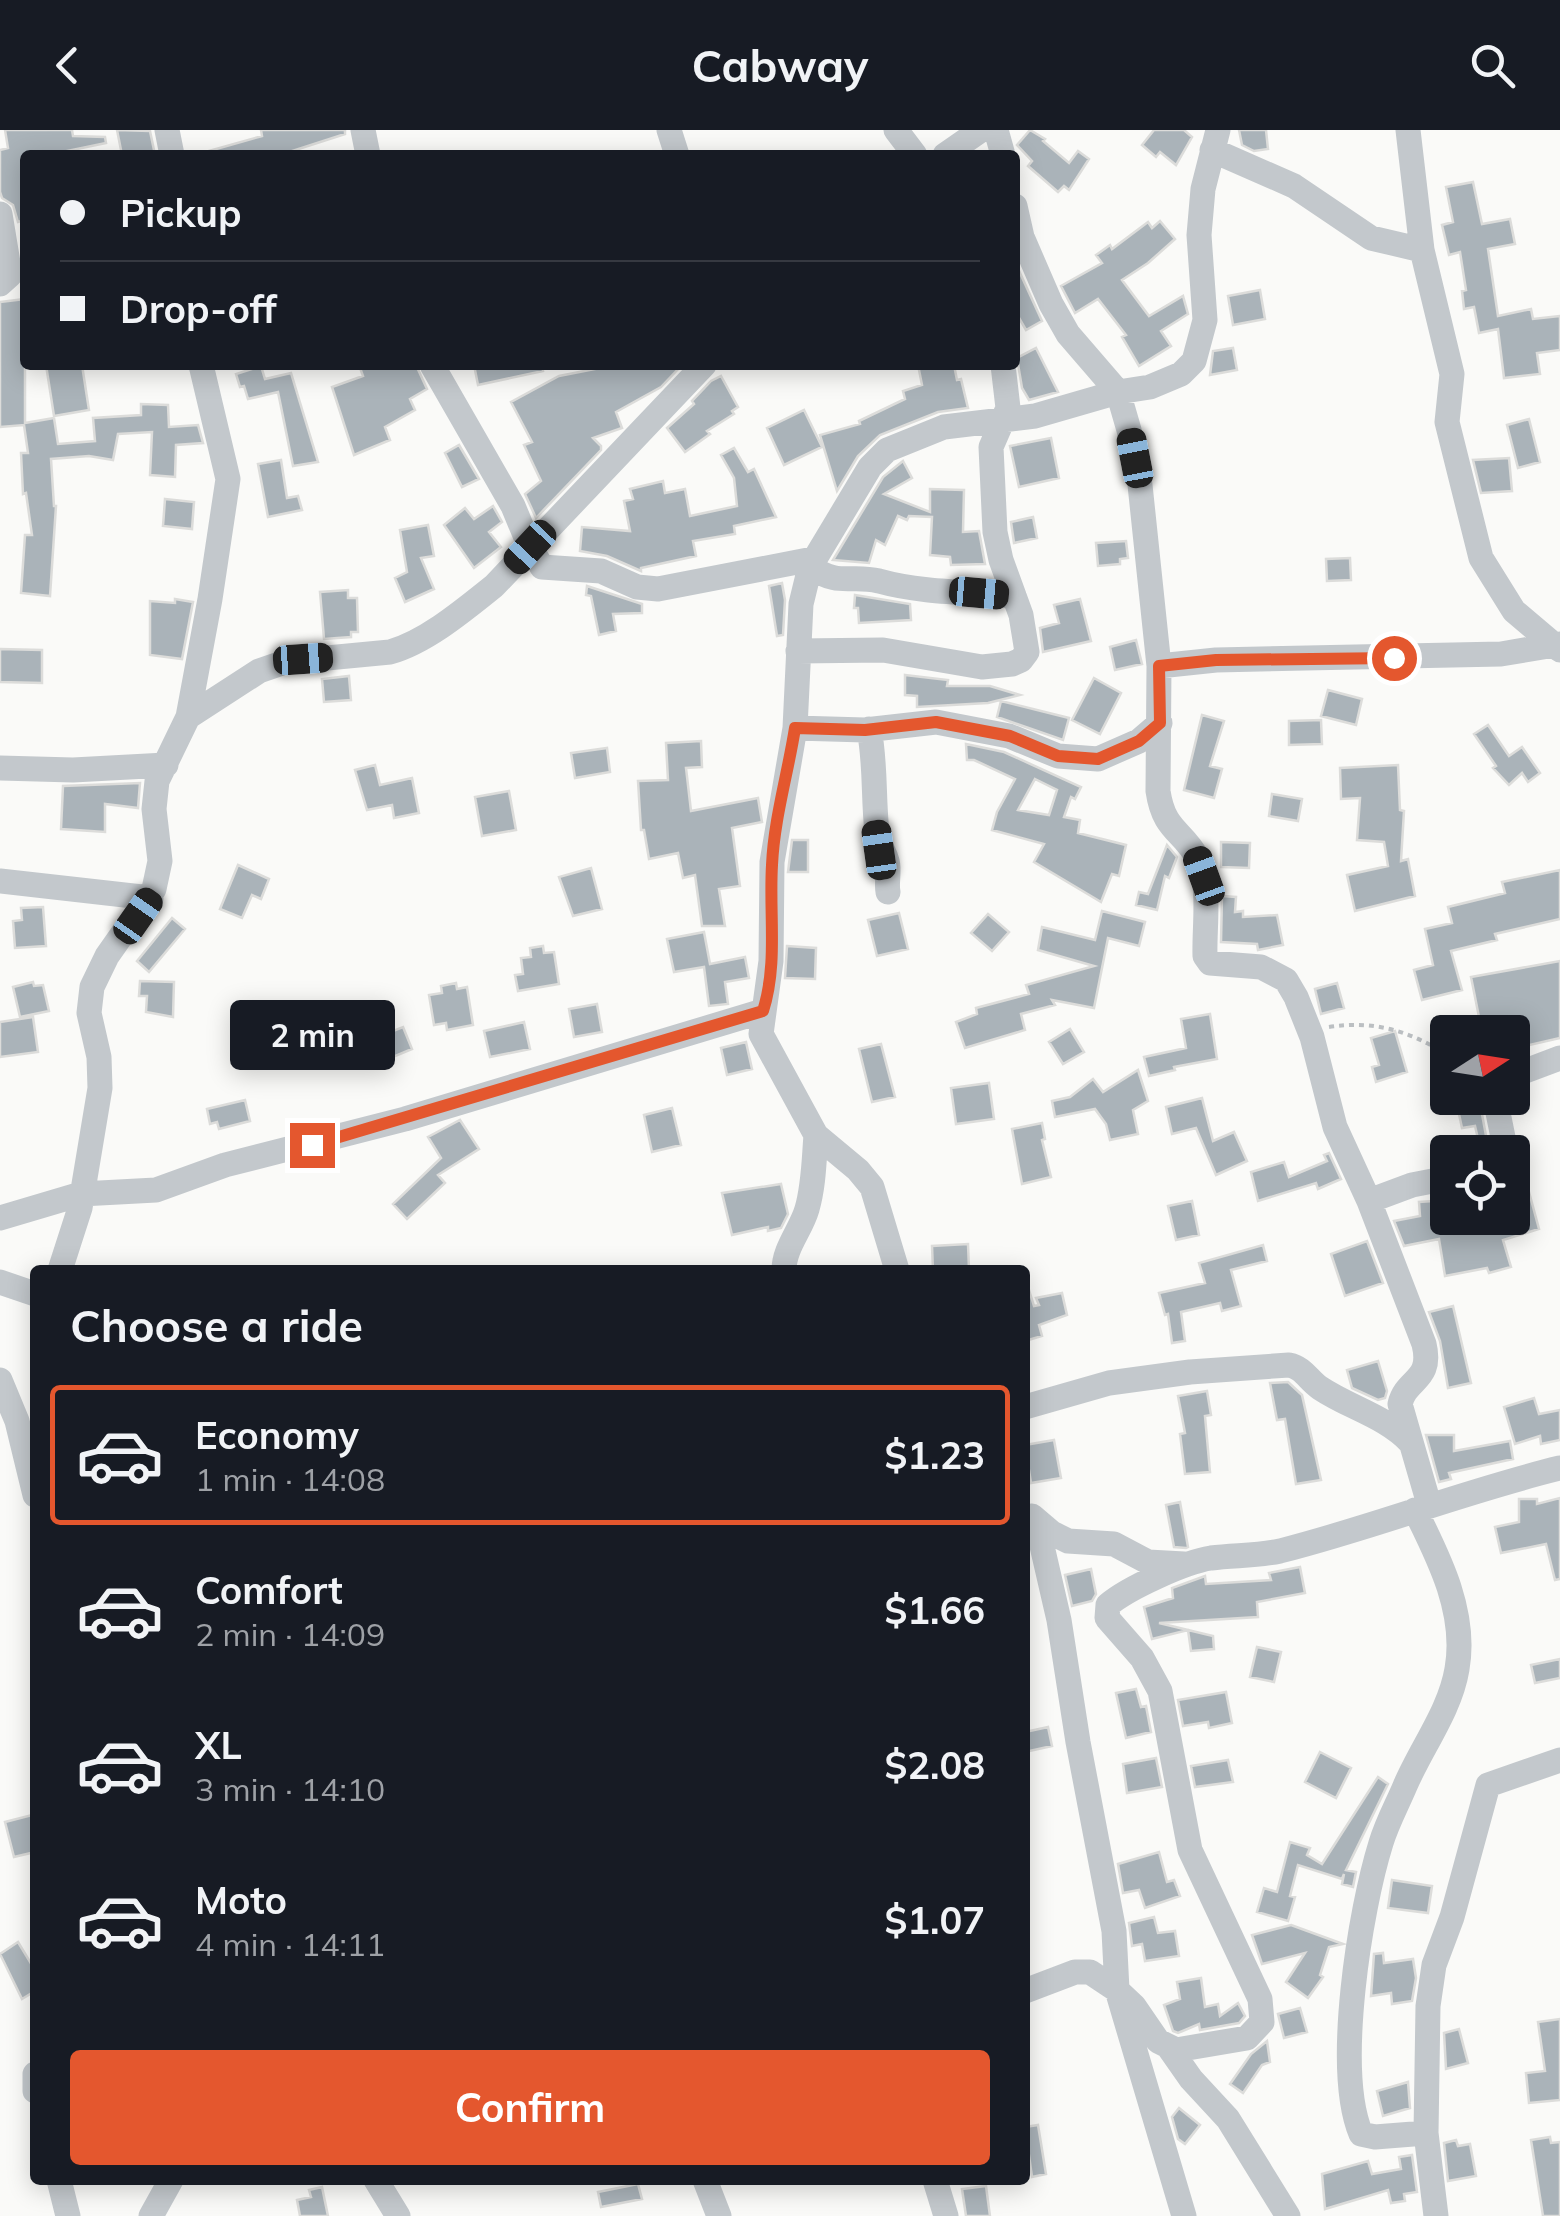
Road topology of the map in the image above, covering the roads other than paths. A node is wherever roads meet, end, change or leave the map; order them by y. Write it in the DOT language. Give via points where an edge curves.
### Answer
graph roads {
  1 [pos="896,130"];
  2 [pos="981,130"];
  3 [pos="1408,130"];
  4 [pos="1215,140"];
  5 [pos="911,150"];
  6 [pos="952,150"];
  7 [pos="0,214"];
  8 [pos="1020,228"];
  9 [pos="1422,250"];
  10 [pos="0,284"];
  11 [pos="203,370"];
  12 [pos="435,370"];
  13 [pos="699,370"];
  14 [pos="1004,370"];
  15 [pos="1118,392"];
  16 [pos="1002,420"];
  17 [pos="530,547"];
  18 [pos="812,563"];
  19 [pos="1014,596"];
  20 [pos="1558,646"];
  21 [pos="798,651"];
  22 [pos="1159,666"];
  23 [pos="188,717"];
  24 [pos="1160,723"];
  25 [pos="795,728"];
  26 [pos="869,730"];
  27 [pos="166,765"];
  28 [pos="0,768"];
  29 [pos="0,881"];
  30 [pos="888,892"];
  31 [pos="151,898"];
  32 [pos="763,1011"];
  33 [pos="1560,1058"];
  34 [pos="1530,1069"];
  35 [pos="816,1135"];
  36 [pos="1430,1182"];
  37 [pos="81,1194"];
  38 [pos="1369,1201"];
  39 [pos="0,1218"];
  40 [pos="62,1265"];
  41 [pos="784,1265"];
  42 [pos="896,1265"];
  43 [pos="0,1282"];
  44 [pos="30,1292"];
  45 [pos="0,1380"];
  46 [pos="1030,1406"];
  47 [pos="1412,1444"];
  48 [pos="1560,1468"];
  49 [pos="30,1474"];
  50 [pos="1422,1507"];
  51 [pos="1030,1514"];
  52 [pos="1184,1564"];
  53 [pos="1560,1760"];
  54 [pos="1030,1989"];
  55 [pos="1117,1990"];
  56 [pos="1170,2049"];
  57 [pos="1426,2133"];
  58 [pos="60,2185"];
  59 [pos="168,2185"];
  60 [pos="379,2185"];
  61 [pos="707,2185"];
  62 [pos="937,2185"];
  63 [pos="68,2216"];
  64 [pos="152,2216"];
  65 [pos="398,2216"];
  66 [pos="719,2216"];
  67 [pos="946,2216"];
  68 [pos="1184,2216"];
  69 [pos="1288,2216"];
  70 [pos="1436,2216"];
  1 -- 5 [label="street"];
  2 -- 6 [label="street"];
  3 -- 9 [label="street"];
  4 -- 9 [label="street" via="1371,238"];
  4 -- 15 [label="street" via="1203,189 1204,320 1194,361 1150,387"];
  7 -- 10 [label="street" via="10,275"];
  8 -- 15 [label="street" via="1068,334"];
  9 -- 20 [label="street" via="1452,374 1447,422 1481,558 1514,610"];
  11 -- 23 [label="street" via="228,479"];
  12 -- 17 [label="street"];
  13 -- 17 [label="street"];
  14 -- 16 [label="street" via="1008,408"];
  15 -- 16 [label="street"];
  15 -- 22 [label="street" via="1140,485"];
  16 -- 18 [label="street" via="944,427 886,450"];
  16 -- 19 [label="street" via="991,447 995,532"];
  17 -- 18 [label="street" via="548,569 601,571 658,589"];
  17 -- 23 [label="street" via="478,600 404,648 259,670"];
  18 -- 19 [label="street" via="842,581"];
  18 -- 21 [label="street"];
  19 -- 21 [label="street" via="1028,643 1012,664 982,667 883,650"];
  20 -- 22 [label="street" via="1501,654"];
  21 -- 25 [label="street"];
  22 -- 24 [label="street"];
  23 -- 27 [label="street"];
  24 -- 26 [label="street" via="1139,741 1098,759 1058,756 1010,736 948,723"];
  24 -- 38 [label="street" via="1161,810 1197,856 1204,876 1207,960 1250,964 1286,980 1309,1030 1335,1128"];
  25 -- 26 [label="street"];
  25 -- 32 [label="street" via="772,862"];
  26 -- 30 [label="street"];
  27 -- 28 [label="street"];
  27 -- 31 [label="street" via="157,781 160,861"];
  29 -- 31 [label="street"];
  31 -- 37 [label="street" via="92,987 89,1013 100,1088"];
  32 -- 35 [label="street" via="762,1041"];
  32 -- 37 [label="street" via="156,1190"];
  33 -- 34 [label="street"];
  35 -- 41 [label="street" via="812,1191"];
  35 -- 42 [label="street" via="872,1187"];
  36 -- 38 [label="street"];
  37 -- 39 [label="street"];
  37 -- 40 [label="street"];
  38 -- 47 [label="street" via="1426,1354 1422,1376 1400,1398"];
  43 -- 44 [label="street"];
  45 -- 49 [label="street"];
  46 -- 47 [label="street" via="1122,1381 1289,1365"];
  47 -- 50 [label="street"];
  48 -- 50 [label="street"];
  50 -- 52 [label="street" via="1278,1551"];
  50 -- 57 [label="street" via="1451,1588 1458,1668 1381,1843 1362,1930 1348,2085 1364,2137"];
  51 -- 52 [label="street" via="1068,1541 1114,1544 1148,1562"];
  51 -- 55 [label="street" via="1059,1620 1114,1930"];
  52 -- 56 [label="street" via="1119,1597 1106,1613 1160,1690 1190,1850 1262,2011 1260,2027 1248,2038"];
  53 -- 57 [label="street" via="1488,1785 1434,1965"];
  54 -- 55 [label="street" via="1082,1971"];
  55 -- 56 [label="street"];
  55 -- 68 [label="street"];
  56 -- 69 [label="street" via="1228,2119"];
  57 -- 70 [label="street"];
  58 -- 63 [label="street"];
  59 -- 64 [label="street"];
  60 -- 65 [label="street"];
  61 -- 66 [label="street"];
  62 -- 67 [label="street"];
}
